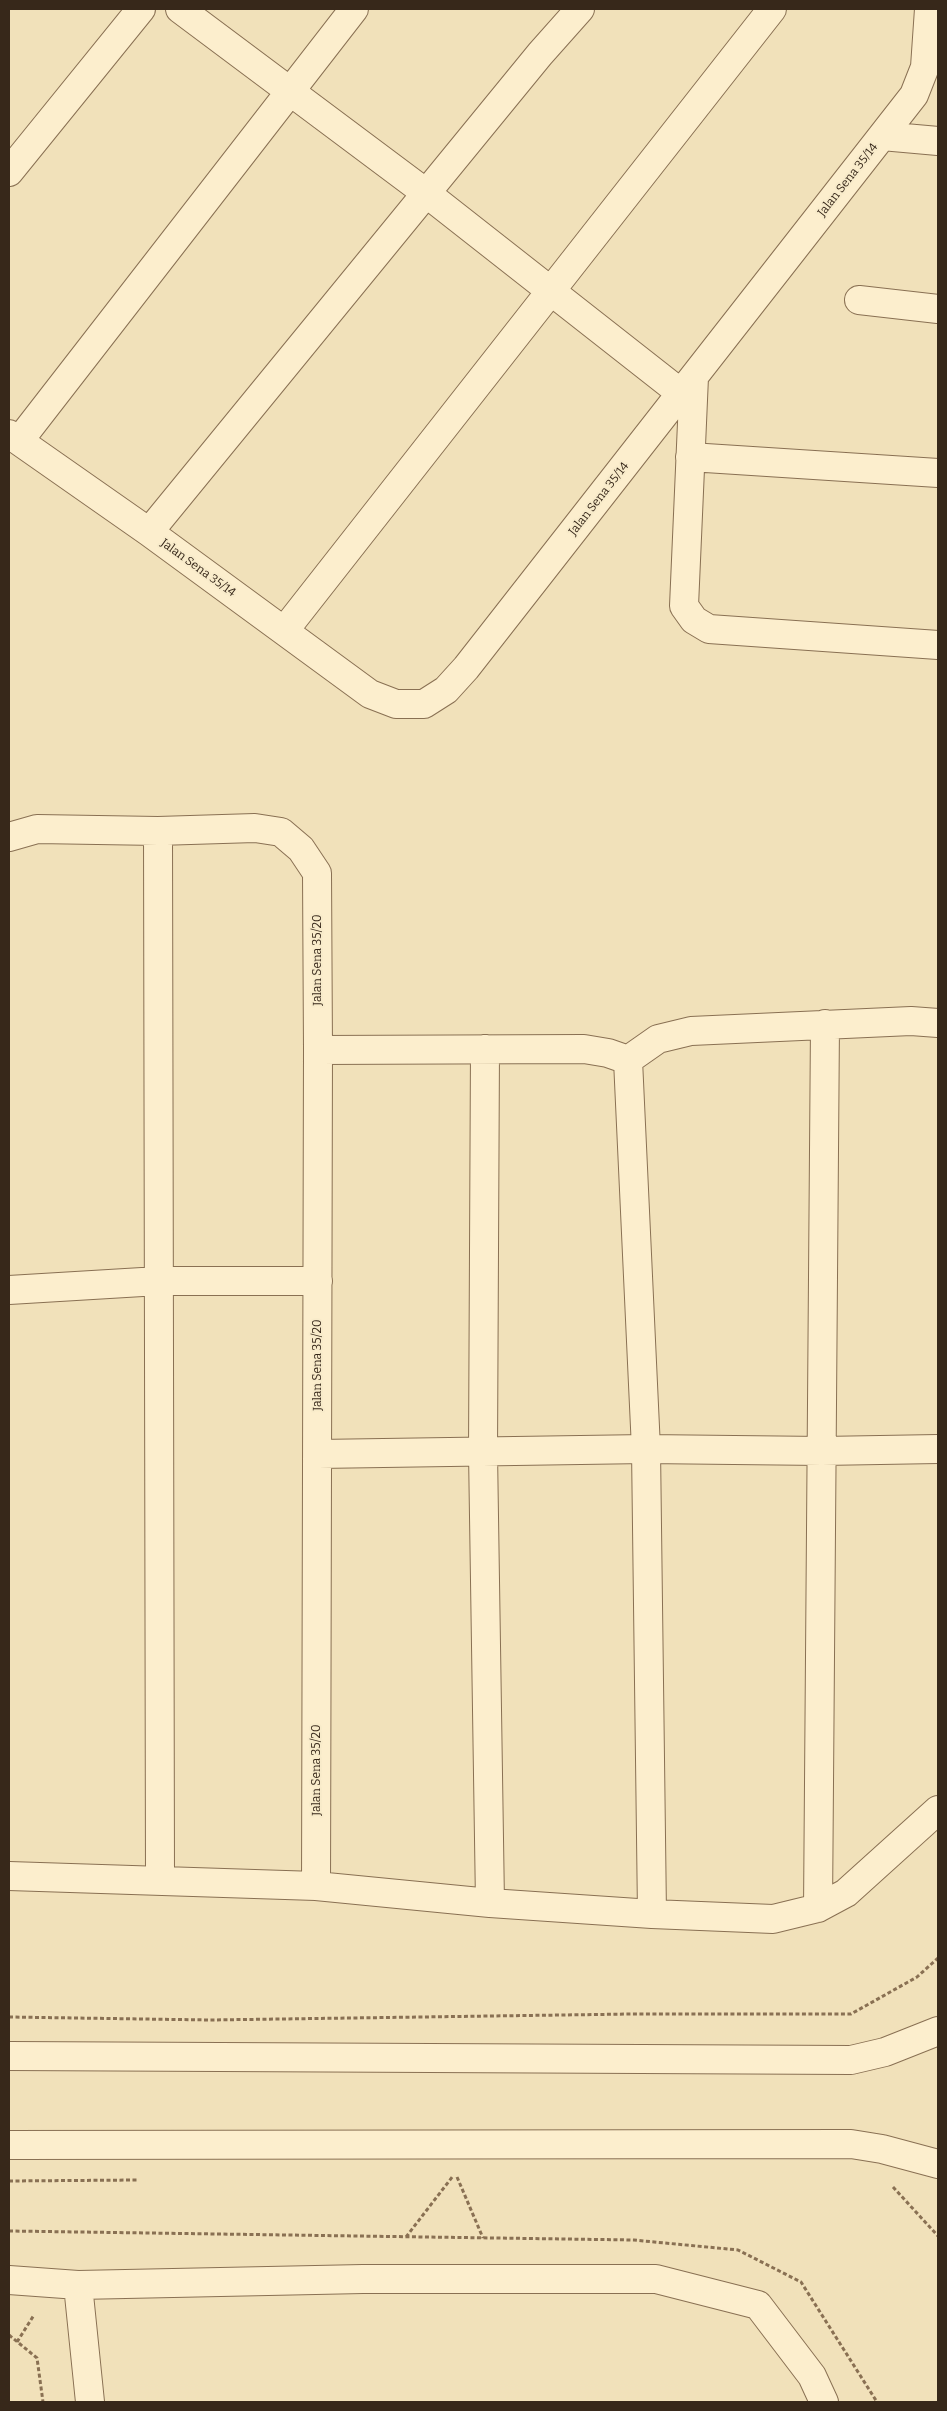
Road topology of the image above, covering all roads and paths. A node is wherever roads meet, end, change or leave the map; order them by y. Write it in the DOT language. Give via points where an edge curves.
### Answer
graph roads {
  1 [pos="141,9"];
  2 [pos="180,9"];
  3 [pos="354,9"];
  4 [pos="580,9"];
  5 [pos="772,9"];
  6 [pos="929,9"];
  7 [pos="289,91"];
  8 [pos="882,136"];
  9 [pos="938,140"];
  10 [pos="9,172"];
  11 [pos="426,193"];
  12 [pos="552,292"];
  13 [pos="859,300"];
  14 [pos="938,309"];
  15 [pos="688,385"];
  16 [pos="14,438"];
  17 [pos="690,457"];
  18 [pos="938,473"];
  19 [pos="149,532"];
  20 [pos="284,631"];
  21 [pos="938,645"];
  22 [pos="158,831"];
  23 [pos="9,837"];
  24 [pos="938,1023"];
  25 [pos="825,1024"];
  26 [pos="485,1049"];
  27 [pos="318,1050"];
  28 [pos="628,1060"];
  29 [pos="159,1281"];
  30 [pos="318,1281"];
  31 [pos="9,1290"];
  32 [pos="646,1449"];
  33 [pos="938,1449"];
  34 [pos="822,1451"];
  35 [pos="483,1452"];
  36 [pos="318,1454"];
  37 [pos="938,1810"];
  38 [pos="9,1876"];
  39 [pos="160,1879"];
  40 [pos="316,1886"];
  41 [pos="490,1903"];
  42 [pos="818,1908"];
  43 [pos="652,1914"];
  44 [pos="938,1958"];
  45 [pos="9,2017"];
  46 [pos="938,2031"];
  47 [pos="9,2056"];
  48 [pos="9,2145"];
  49 [pos="938,2164"];
  50 [pos="406,2237"];
  51 [pos="483,2238"];
  52 [pos="9,2280"];
  53 [pos="78,2285"];
  54 [pos="9,2335"];
  55 [pos="42,2402"];
  56 [pos="90,2402"];
  57 [pos="824,2402"];
  1 -- 10 [label="street"];
  2 -- 7 [label="street"];
  3 -- 7 [label="street"];
  4 -- 11 [label="street"];
  5 -- 12 [label="street"];
  6 -- 8 [label="street, Jalan Sena 35/14" via="925,66 914,95"];
  7 -- 11 [label="street"];
  7 -- 16 [label="street"];
  8 -- 9 [label="street"];
  8 -- 15 [label="street, Jalan Sena 35/14"];
  11 -- 12 [label="street"];
  11 -- 19 [label="street"];
  12 -- 15 [label="street"];
  12 -- 20 [label="street"];
  13 -- 14 [label="street"];
  15 -- 17 [label="street"];
  15 -- 20 [label="street, Jalan Sena 35/14" via="466,668 446,690 424,704 396,704 370,694"];
  16 -- 19 [label="street, Jalan Sena 35/14"];
  17 -- 18 [label="street"];
  17 -- 21 [label="street" via="684,606 694,620 709,629"];
  19 -- 20 [label="street, Jalan Sena 35/14"];
  22 -- 23 [label="street, Jalan Sena 35/20" via="37,829"];
  22 -- 27 [label="street, Jalan Sena 35/20" via="255,828 281,832 302,849 317,873"];
  22 -- 29 [label="street"];
  24 -- 25 [label="street"];
  25 -- 28 [label="street" via="692,1031 658,1039"];
  25 -- 34 [label="street"];
  26 -- 27 [label="street"];
  26 -- 28 [label="street" via="584,1049 608,1052"];
  26 -- 35 [label="street"];
  27 -- 30 [label="street, Jalan Sena 35/20"];
  28 -- 32 [label="street"];
  29 -- 30 [label="street"];
  29 -- 31 [label="street"];
  29 -- 39 [label="street"];
  30 -- 36 [label="street, Jalan Sena 35/20"];
  32 -- 34 [label="street"];
  32 -- 35 [label="street"];
  32 -- 43 [label="street"];
  33 -- 34 [label="street"];
  34 -- 42 [label="street"];
  35 -- 36 [label="street"];
  35 -- 41 [label="street"];
  36 -- 40 [label="street, Jalan Sena 35/20"];
  37 -- 42 [label="street" via="846,1893"];
  38 -- 39 [label="street"];
  39 -- 40 [label="street"];
  40 -- 41 [label="street"];
  41 -- 43 [label="street"];
  42 -- 43 [label="street" via="773,1919"];
  44 -- 45 [label="path" via="917,1977 851,2014 210,2020"];
  46 -- 47 [label="street" via="885,2052 851,2060"];
  48 -- 49 [label="street" via="851,2144 882,2148"];
  50 -- 51 [label="path" via="456,2173"];
  52 -- 53 [label="street"];
  53 -- 56 [label="street"];
  53 -- 57 [label="street" via="363,2279 656,2279 758,2305 812,2376"];
  54 -- 55 [label="path" via="37,2358"];
}
